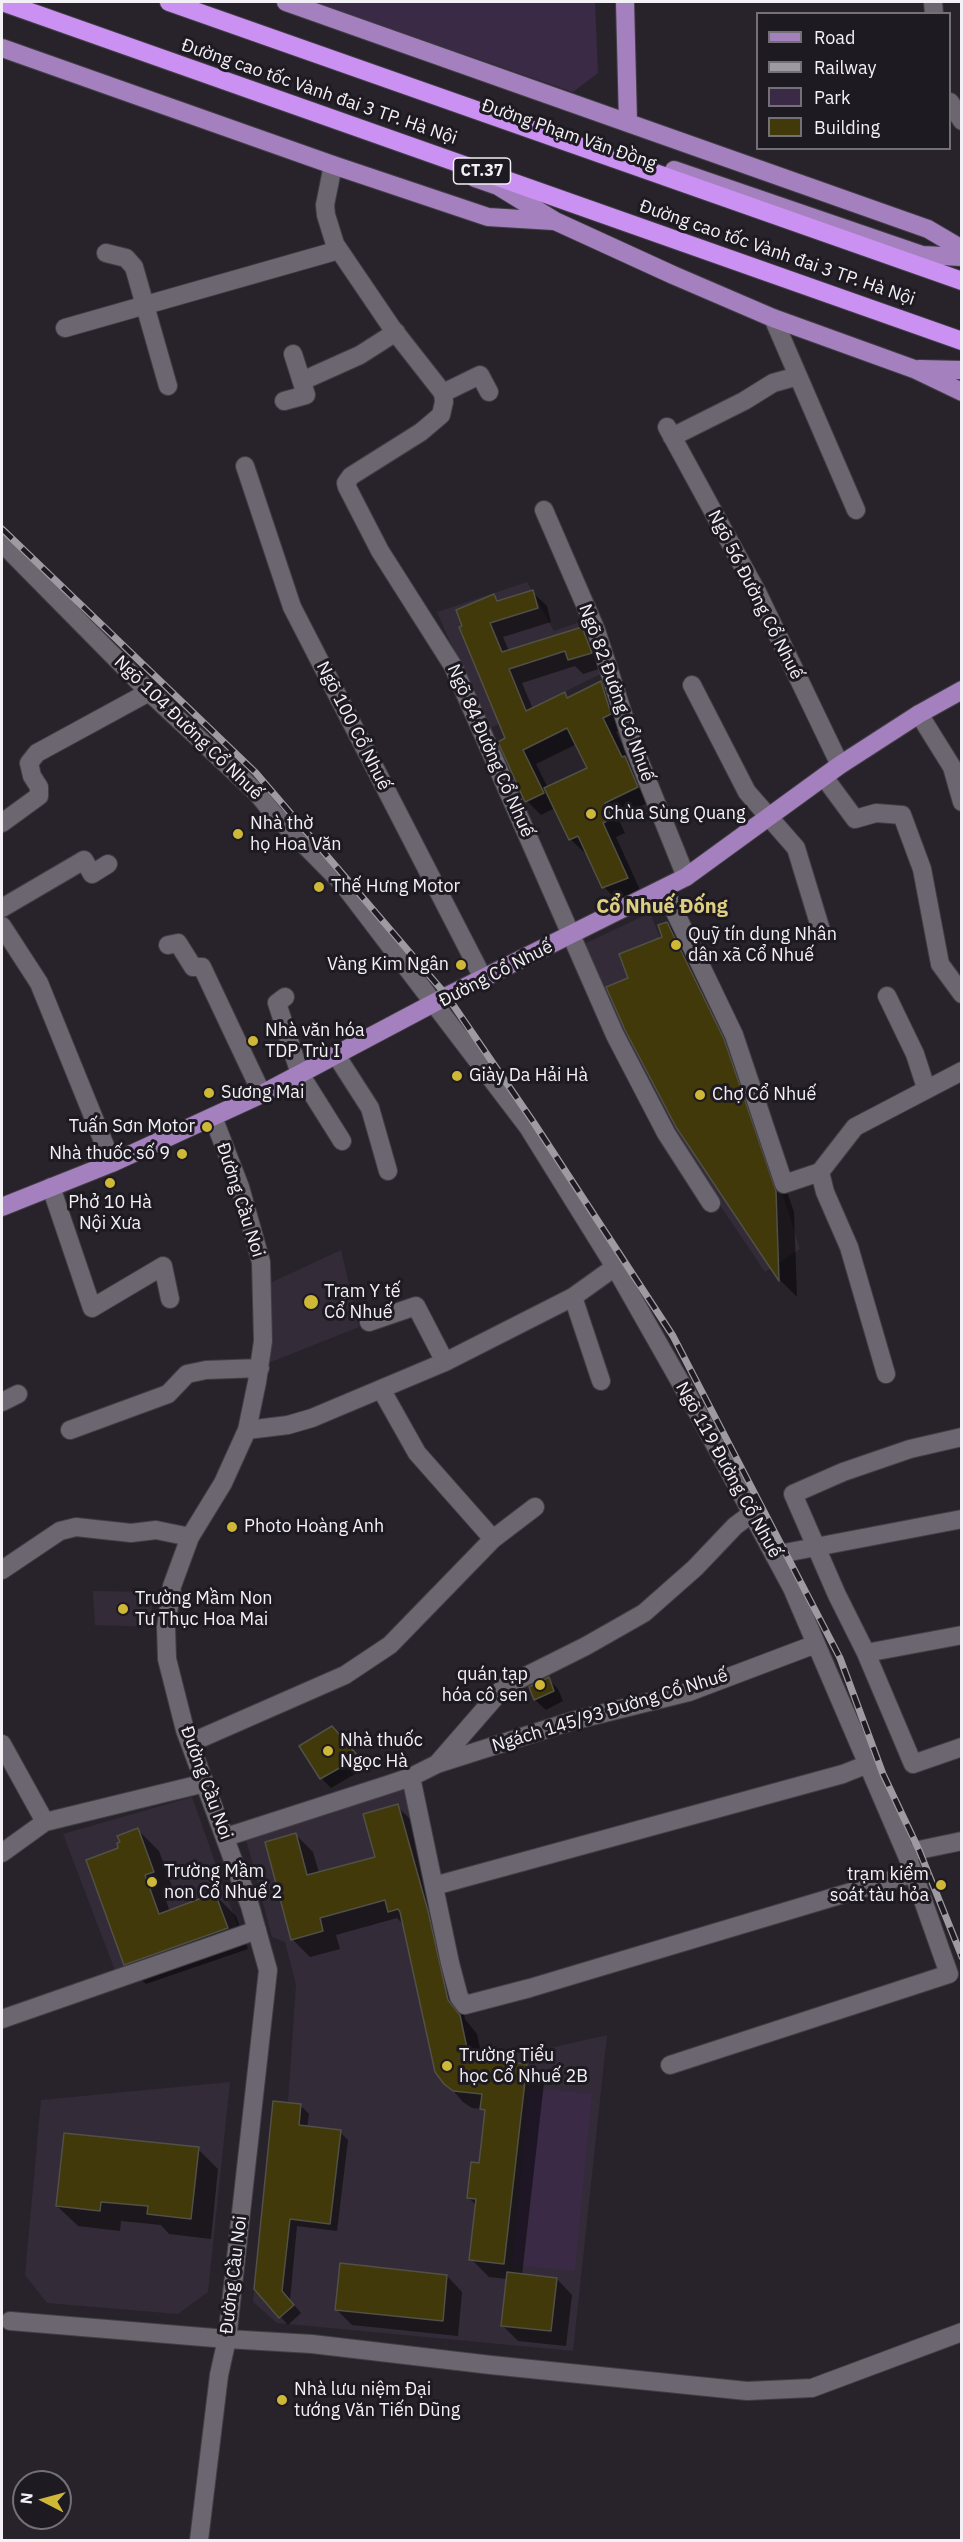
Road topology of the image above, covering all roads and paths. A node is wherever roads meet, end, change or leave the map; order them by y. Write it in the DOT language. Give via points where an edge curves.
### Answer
graph roads {
  1 [pos="2,2"];
  2 [pos="169,2"];
  3 [pos="178,2"];
  4 [pos="286,2"];
  5 [pos="625,2"];
  6 [pos="2,10"];
  7 [pos="2,48"];
  8 [pos="951,104"];
  9 [pos="962,121"];
  10 [pos="628,122"];
  11 [pos="333,165"];
  12 [pos="555,221"];
  13 [pos="962,249"];
  14 [pos="339,250"];
  15 [pos="106,253"];
  16 [pos="962,257"];
  17 [pos="962,281"];
  18 [pos="144,306"];
  19 [pos="773,318"];
  20 [pos="65,328"];
  21 [pos="396,332"];
  22 [pos="962,341"];
  23 [pos="293,354"];
  24 [pos="914,369"];
  25 [pos="962,370"];
  26 [pos="798,376"];
  27 [pos="302,381"];
  28 [pos="168,386"];
  29 [pos="489,392"];
  30 [pos="443,393"];
  31 [pos="962,393"];
  32 [pos="284,401"];
  33 [pos="245,466"];
  34 [pos="544,510"];
  35 [pos="856,510"];
  36 [pos="2,543"];
  37 [pos="692,685"];
  38 [pos="962,690"];
  39 [pos="149,692"];
  40 [pos="920,714"];
  41 [pos="840,765"];
  42 [pos="824,777"];
  43 [pos="962,802"];
  44 [pos="768,818"];
  45 [pos="2,823"];
  46 [pos="108,864"];
  47 [pos="686,878"];
  48 [pos="664,889"];
  49 [pos="2,908"];
  50 [pos="2,926"];
  51 [pos="821,930"];
  52 [pos="573,935"];
  53 [pos="168,945"];
  54 [pos="483,978"];
  55 [pos="962,994"];
  56 [pos="887,996"];
  57 [pos="285,997"];
  58 [pos="433,1005"];
  59 [pos="336,1055"];
  60 [pos="962,1071"];
  61 [pos="300,1074"];
  62 [pos="926,1088"];
  63 [pos="262,1094"];
  64 [pos="213,1117"];
  65 [pos="342,1141"];
  66 [pos="112,1164"];
  67 [pos="388,1171"];
  68 [pos="820,1172"];
  69 [pos="51,1187"];
  70 [pos="711,1203"];
  71 [pos="2,1207"];
  72 [pos="615,1267"];
  73 [pos="573,1297"];
  74 [pos="170,1299"];
  75 [pos="369,1322"];
  76 [pos="445,1362"];
  77 [pos="260,1368"];
  78 [pos="886,1374"];
  79 [pos="601,1381"];
  80 [pos="381,1389"];
  81 [pos="70,1430"];
  82 [pos="247,1430"];
  83 [pos="962,1437"];
  84 [pos="535,1507"];
  85 [pos="751,1514"];
  86 [pos="962,1519"];
  87 [pos="190,1537"];
  88 [pos="493,1539"];
  89 [pos="815,1546"];
  90 [pos="774,1555"];
  91 [pos="2,1570"];
  92 [pos="962,1635"];
  93 [pos="816,1644"];
  94 [pos="866,1653"];
  95 [pos="190,1743"];
  96 [pos="2,1744"];
  97 [pos="962,1747"];
  98 [pos="437,1764"];
  99 [pos="868,1764"];
  100 [pos="411,1777"];
  101 [pos="205,1783"];
  102 [pos="45,1822"];
  103 [pos="226,1837"];
  104 [pos="962,1841"];
  105 [pos="919,1850"];
  106 [pos="2,1853"];
  107 [pos="914,1873"];
  108 [pos="434,1886"];
  109 [pos="256,1930"];
  110 [pos="2,2019"];
  111 [pos="670,2065"];
  112 [pos="10,2321"];
  113 [pos="962,2332"];
  114 [pos="227,2339"];
  115 [pos="199,2541"];
  1 -- 22 [label="highway, Đường cao tốc Vành đai 3 TP. Hà Nội / CT.37"];
  2 -- 17 [label="highway, Đường cao tốc Vành đai 3 TP. Hà Nội"];
  3 -- 16 [label="main road, Đường Phạm Văn Đồng" via="922,255"];
  4 -- 10 [label="main road, Đường Phạm Văn Đồng"];
  5 -- 10 [label="main road"];
  6 -- 12 [label="main road" via="498,186"];
  7 -- 11 [label="main road"];
  8 -- 9 [label="street"];
  10 -- 13 [label="main road, Đường Phạm Văn Đồng" via="928,229"];
  11 -- 12 [label="main road" via="488,217"];
  11 -- 14 [label="street" via="326,215"];
  12 -- 19 [label="main road"];
  14 -- 18 [label="street"];
  14 -- 21 [label="street"];
  15 -- 18 [label="street" via="118,254 131,262"];
  18 -- 20 [label="street"];
  18 -- 28 [label="street"];
  19 -- 24 [label="main road"];
  19 -- 26 [label="street"];
  21 -- 27 [label="street" via="352,359"];
  21 -- 30 [label="street"];
  23 -- 27 [label="street"];
  24 -- 25 [label="main road"];
  24 -- 31 [label="main road"];
  26 -- 35 [label="street"];
  26 -- 41 [label="street, Ngõ 56 Đường Cổ Nhuế" via="773,383 744,401 669,432 757,592"];
  27 -- 32 [label="street" via="306,395"];
  29 -- 30 [label="street" via="480,375"];
  30 -- 52 [label="street, Ngõ 84 Đường Cổ Nhuế" via="441,415 348,480 347,487 380,551 453,666"];
  33 -- 54 [label="street, Ngõ 100 Cổ Nhuế" via="291,607"];
  34 -- 47 [label="street, Ngõ 82 Đường Cổ Nhuế" via="596,630 633,745"];
  36 -- 39 [label="street, Ngõ 104 Đường Cổ Nhuế"];
  37 -- 44 [label="street" via="747,792"];
  38 -- 40 [label="main road, Đường Cổ Nhuế"];
  39 -- 45 [label="street" via="37,753 29,763 39,796"];
  39 -- 58 [label="street, Ngõ 104 Đường Cổ Nhuế" via="257,793 343,884"];
  40 -- 41 [label="main road, Đường Cổ Nhuế"];
  40 -- 43 [label="street" via="952,767"];
  41 -- 42 [label="main road, Đường Cổ Nhuế"];
  42 -- 44 [label="main road, Đường Cổ Nhuế"];
  42 -- 55 [label="street" via="855,819 876,813 902,815 922,869 940,964"];
  44 -- 47 [label="main road, Đường Cổ Nhuế"];
  44 -- 51 [label="street" via="796,848"];
  46 -- 49 [label="street" via="92,874 84,860"];
  47 -- 48 [label="main road, Đường Cổ Nhuế"];
  48 -- 52 [label="main road, Đường Cổ Nhuế"];
  48 -- 68 [label="street" via="734,1035 784,1184"];
  50 -- 66 [label="street" via="39,983"];
  52 -- 54 [label="main road, Đường Cổ Nhuế"];
  52 -- 70 [label="street, Ngõ 84 Đường Cổ Nhuế" via="620,1045 666,1134"];
  53 -- 63 [label="street" via="178,943 193,967 202,967"];
  54 -- 58 [label="main road, Đường Cổ Nhuế"];
  56 -- 62 [label="street" via="915,1054"];
  57 -- 61 [label="street" via="277,1003"];
  58 -- 59 [label="main road, Đường Cổ Nhuế"];
  58 -- 72 [label="street, Ngõ 119 Đường Cổ Nhuế" via="528,1127"];
  59 -- 61 [label="main road, Đường Cổ Nhuế"];
  59 -- 67 [label="street" via="370,1108"];
  60 -- 62 [label="street"];
  61 -- 63 [label="main road, Đường Cổ Nhuế"];
  61 -- 65 [label="street"];
  62 -- 68 [label="street" via="855,1126"];
  63 -- 64 [label="main road, Đường Cổ Nhuế"];
  64 -- 66 [label="main road, Đường Cổ Nhuế"];
  64 -- 77 [label="street, Đường Cầu Noi" via="240,1187 261,1262"];
  66 -- 69 [label="main road, Đường Cổ Nhuế"];
  68 -- 78 [label="street" via="849,1247"];
  69 -- 71 [label="main road, Đường Cổ Nhuế"];
  69 -- 74 [label="street" via="92,1308 163,1266"];
  72 -- 73 [label="street"];
  72 -- 85 [label="street, Ngõ 119 Đường Cổ Nhuế"];
  73 -- 76 [label="street"];
  73 -- 79 [label="street"];
  75 -- 76 [label="street" via="416,1306"];
  76 -- 80 [label="street"];
  77 -- 81 [label="street" via="187,1374 168,1394"];
  77 -- 82 [label="street, Đường Cầu Noi"];
  80 -- 82 [label="street" via="312,1419"];
  80 -- 88 [label="street" via="417,1453"];
  82 -- 87 [label="street, Đường Cầu Noi" via="223,1483"];
  83 -- 89 [label="street" via="910,1449 793,1494"];
  84 -- 88 [label="street"];
  85 -- 90 [label="street, Ngõ 119 Đường Cổ Nhuế"];
  85 -- 98 [label="street" via="644,1613 504,1687"];
  86 -- 89 [label="street"];
  87 -- 91 [label="street" via="156,1530 132,1533 76,1527 60,1531"];
  87 -- 95 [label="street, Đường Cầu Noi" via="172,1586 166,1627 167,1659"];
  88 -- 95 [label="street" via="390,1645 345,1675"];
  89 -- 90 [label="street"];
  89 -- 94 [label="street"];
  90 -- 93 [label="street, Ngõ 119 Đường Cổ Nhuế" via="804,1602"];
  92 -- 94 [label="street"];
  93 -- 98 [label="street, Ngách 145/93 Đường Cổ Nhuế" via="689,1692 572,1721"];
  93 -- 99 [label="street, Ngõ 119 Đường Cổ Nhuế" via="832,1660"];
  94 -- 97 [label="street" via="913,1764"];
  95 -- 101 [label="street, Đường Cầu Noi"];
  96 -- 102 [label="street"];
  98 -- 100 [label="street"];
  99 -- 107 [label="street, Ngõ 119 Đường Cổ Nhuế"];
  99 -- 108 [label="street"];
  100 -- 103 [label="street"];
  100 -- 108 [label="street"];
  101 -- 102 [label="street"];
  101 -- 103 [label="street, Đường Cầu Noi"];
  102 -- 106 [label="street"];
  103 -- 109 [label="street, Đường Cầu Noi"];
  104 -- 105 [label="street"];
  107 -- 108 [label="street" via="465,2005 456,1987"];
  107 -- 111 [label="street, Ngõ 119 Đường Cổ Nhuế" via="949,1974"];
  109 -- 110 [label="street"];
  109 -- 114 [label="street, Đường Cầu Noi" via="268,1970"];
  112 -- 114 [label="street"];
  113 -- 114 [label="street" via="812,2388 747,2391 312,2344"];
  114 -- 115 [label="street, Đường Cầu Noi"];
}
